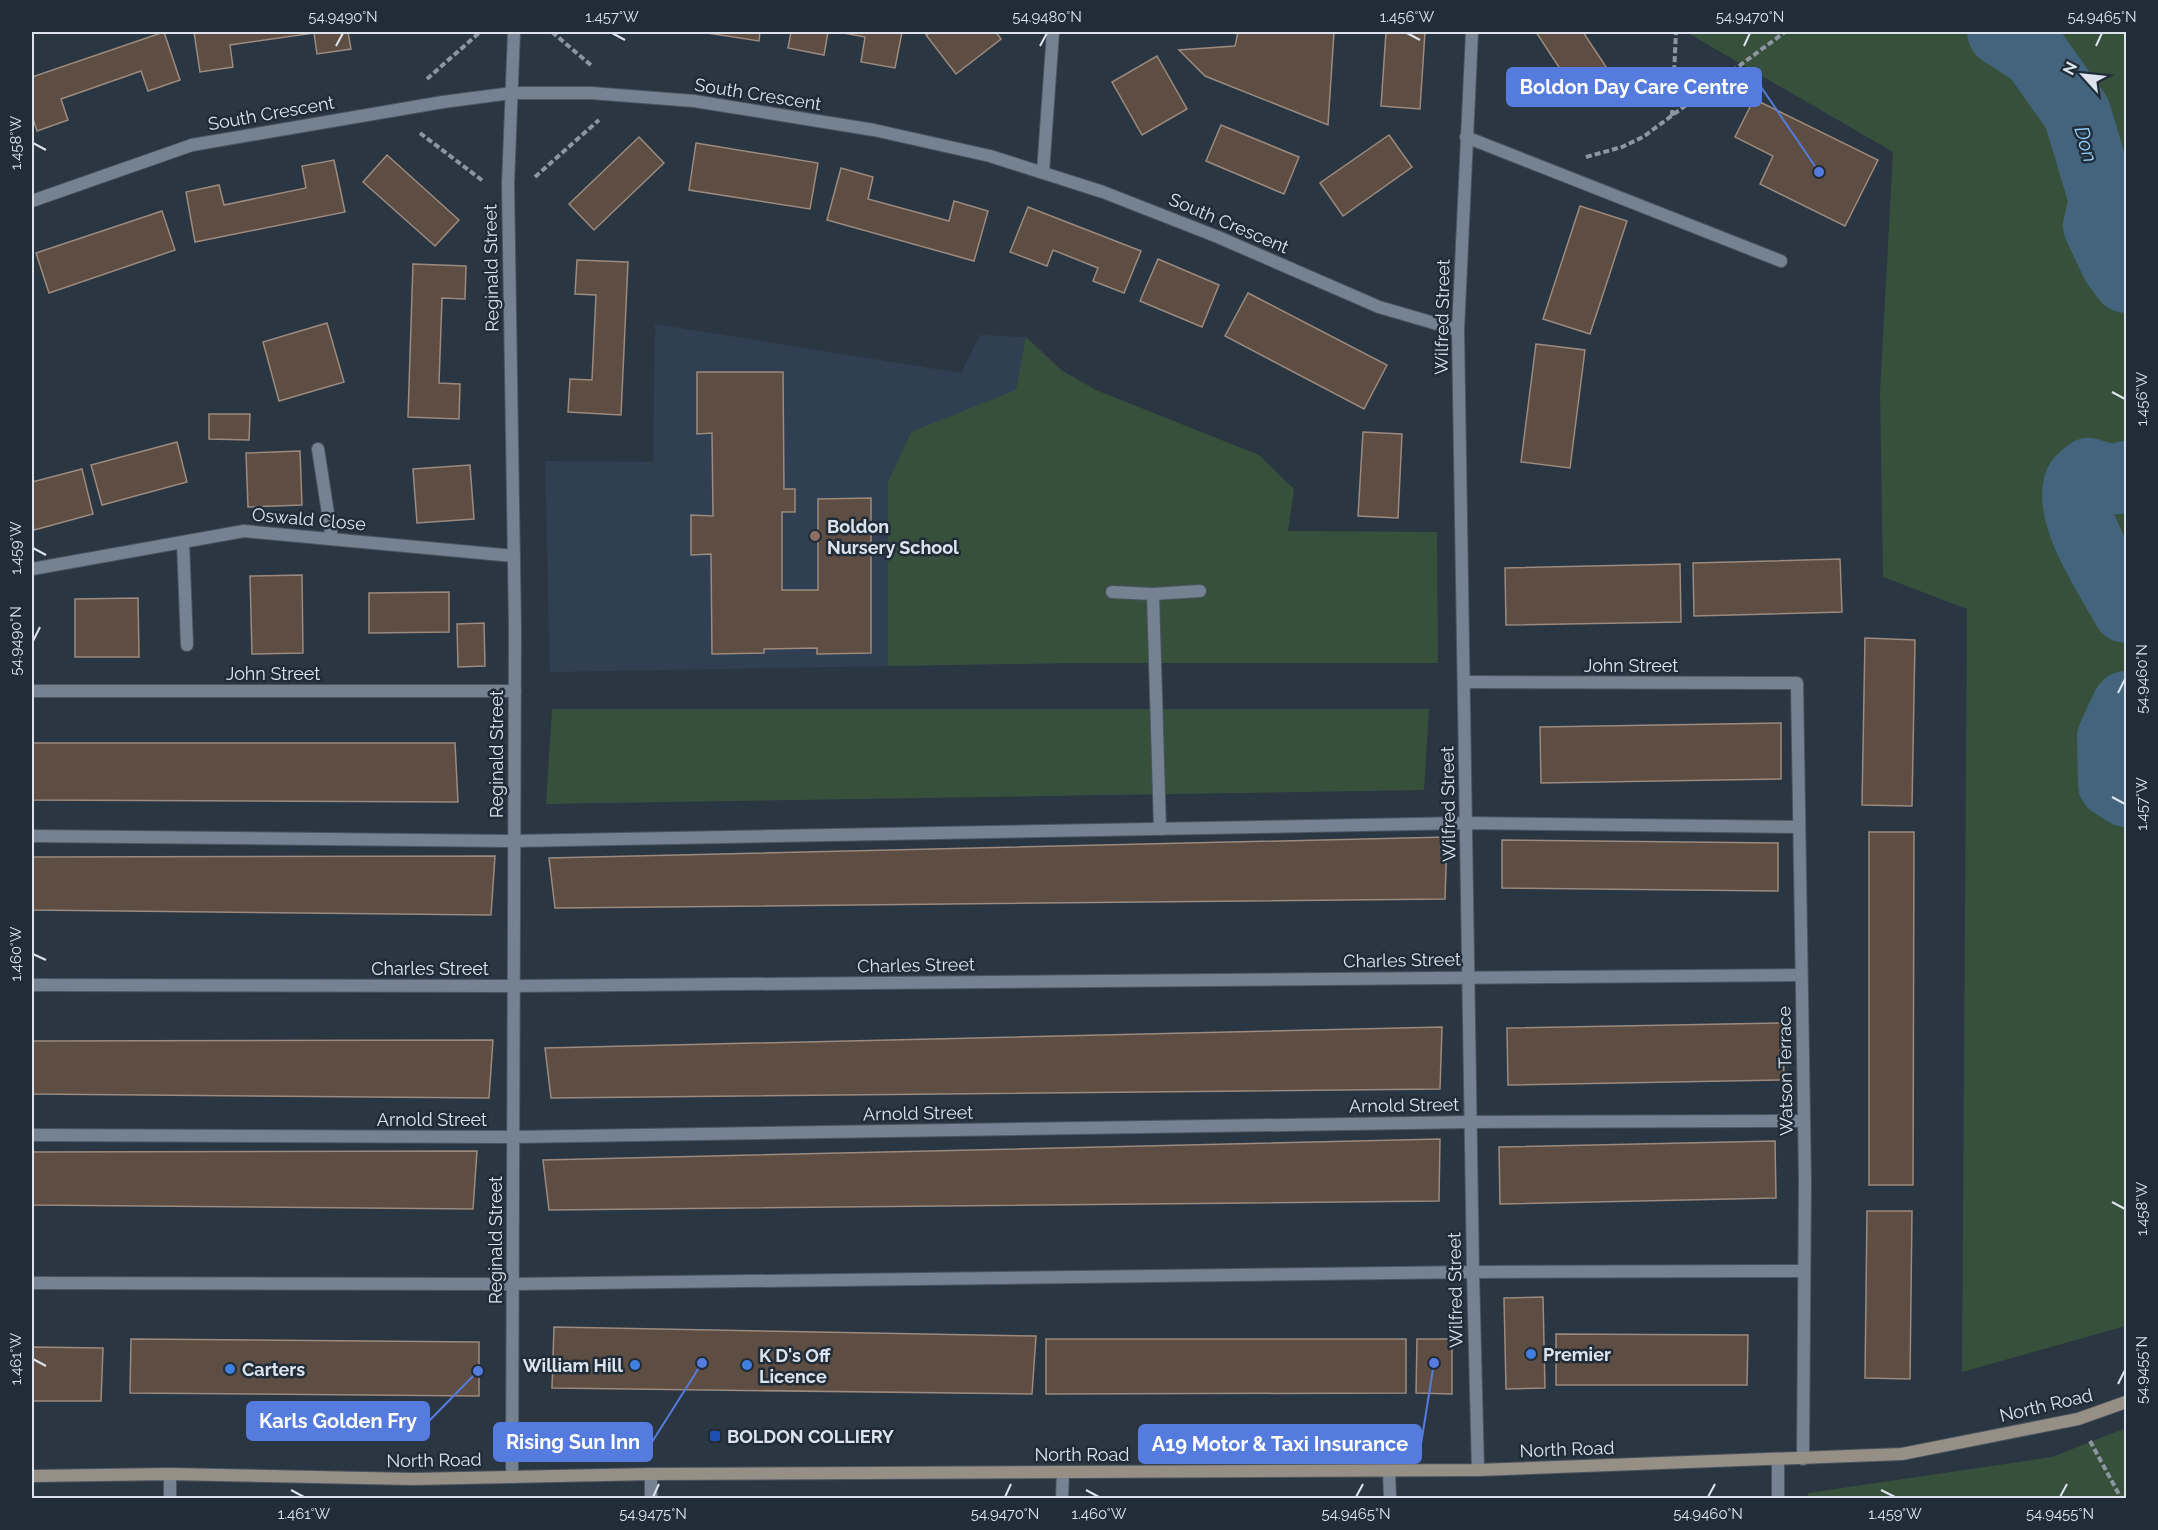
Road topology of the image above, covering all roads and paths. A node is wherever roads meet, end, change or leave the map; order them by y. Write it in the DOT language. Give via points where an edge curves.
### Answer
graph roads {
  1 [pos="514,32"];
  2 [pos="1053,32"];
  3 [pos="1472,32"];
  4 [pos="1676,32"];
  5 [pos="1785,32"];
  6 [pos="512,93"];
  7 [pos="1672,116"];
  8 [pos="1466,137"];
  9 [pos="1043,172"];
  10 [pos="1556,173"];
  11 [pos="32,201"];
  12 [pos="1780,261"];
  13 [pos="1458,330"];
  14 [pos="318,449"];
  15 [pos="332,539"];
  16 [pos="183,542"];
  17 [pos="514,556"];
  18 [pos="32,569"];
  19 [pos="1200,591"];
  20 [pos="1112,592"];
  21 [pos="1153,594"];
  22 [pos="187,645"];
  23 [pos="1464,682"];
  24 [pos="1797,684"];
  25 [pos="32,691"];
  26 [pos="515,691"];
  27 [pos="1466,823"];
  28 [pos="1799,827"];
  29 [pos="1160,829"];
  30 [pos="32,836"];
  31 [pos="514,841"];
  32 [pos="1801,975"];
  33 [pos="1468,978"];
  34 [pos="32,985"];
  35 [pos="514,986"];
  36 [pos="1804,1121"];
  37 [pos="1470,1122"];
  38 [pos="32,1135"];
  39 [pos="513,1137"];
  40 [pos="1804,1270"];
  41 [pos="1473,1272"];
  42 [pos="32,1283"];
  43 [pos="513,1284"];
  44 [pos="2127,1402"];
  45 [pos="2078,1419"];
  46 [pos="1803,1459"];
  47 [pos="1778,1460"];
  48 [pos="1478,1470"];
  49 [pos="1389,1471"];
  50 [pos="1063,1472"];
  51 [pos="170,1474"];
  52 [pos="651,1474"];
  53 [pos="32,1476"];
  54 [pos="512,1477"];
  55 [pos="170,1498"];
  56 [pos="651,1498"];
  57 [pos="1062,1498"];
  58 [pos="1390,1498"];
  59 [pos="1778,1498"];
  60 [pos="2121,1498"];
  1 -- 6 [label="street, Reginald Street"];
  2 -- 9 [label="street"];
  3 -- 8 [label="street, Wilfred Street"];
  4 -- 7 [label="path"];
  5 -- 7 [label="path"];
  6 -- 9 [label="street, South Crescent" via="591,93 693,101 930,141"];
  6 -- 11 [label="street, South Crescent" via="192,145"];
  6 -- 17 [label="street, Reginald Street" via="508,184"];
  7 -- 10 [label="path" via="1643,137 1589,155"];
  8 -- 10 [label="street"];
  8 -- 13 [label="street, Wilfred Street"];
  9 -- 13 [label="street, South Crescent" via="1160,213 1379,307"];
  10 -- 12 [label="street"];
  13 -- 23 [label="street, Wilfred Street"];
  14 -- 15 [label="street"];
  15 -- 16 [label="street, Oswald Close" via="244,531"];
  15 -- 17 [label="street, Oswald Close"];
  16 -- 18 [label="street, Oswald Close"];
  16 -- 22 [label="street"];
  17 -- 26 [label="street, Reginald Street"];
  19 -- 21 [label="street"];
  20 -- 21 [label="street"];
  21 -- 29 [label="street"];
  23 -- 24 [label="street, John Street"];
  23 -- 27 [label="street, Wilfred Street"];
  24 -- 28 [label="street, Watson Terrace"];
  25 -- 26 [label="street, John Street"];
  26 -- 31 [label="street, Reginald Street"];
  27 -- 28 [label="street"];
  27 -- 29 [label="street"];
  27 -- 33 [label="street, Wilfred Street"];
  28 -- 32 [label="street, Watson Terrace"];
  29 -- 31 [label="street"];
  30 -- 31 [label="street"];
  31 -- 35 [label="street, Reginald Street"];
  32 -- 33 [label="street, Charles Street"];
  32 -- 36 [label="street, Watson Terrace"];
  33 -- 35 [label="street, Charles Street"];
  33 -- 37 [label="street, Wilfred Street"];
  34 -- 35 [label="street, Charles Street"];
  35 -- 39 [label="street, Reginald Street"];
  36 -- 37 [label="street, Arnold Street"];
  36 -- 40 [label="street, Watson Terrace"];
  37 -- 39 [label="street, Arnold Street"];
  37 -- 41 [label="street, Wilfred Street"];
  38 -- 39 [label="street, Arnold Street"];
  39 -- 43 [label="street, Reginald Street"];
  40 -- 41 [label="street"];
  40 -- 46 [label="street, Watson Terrace"];
  41 -- 43 [label="street"];
  41 -- 48 [label="street, Wilfred Street"];
  42 -- 43 [label="street"];
  43 -- 54 [label="street, Reginald Street"];
  44 -- 45 [label="street, North Road"];
  45 -- 46 [label="street, North Road" via="1902,1454"];
  45 -- 60 [label="path"];
  46 -- 47 [label="street, North Road"];
  47 -- 48 [label="street, North Road"];
  47 -- 59 [label="street"];
  48 -- 49 [label="street, North Road"];
  49 -- 50 [label="street, North Road"];
  49 -- 58 [label="street"];
  50 -- 52 [label="street, North Road"];
  50 -- 57 [label="street"];
  51 -- 53 [label="street, North Road"];
  51 -- 54 [label="street, North Road"];
  51 -- 55 [label="street"];
  52 -- 54 [label="street, North Road"];
  52 -- 56 [label="street"];
}
